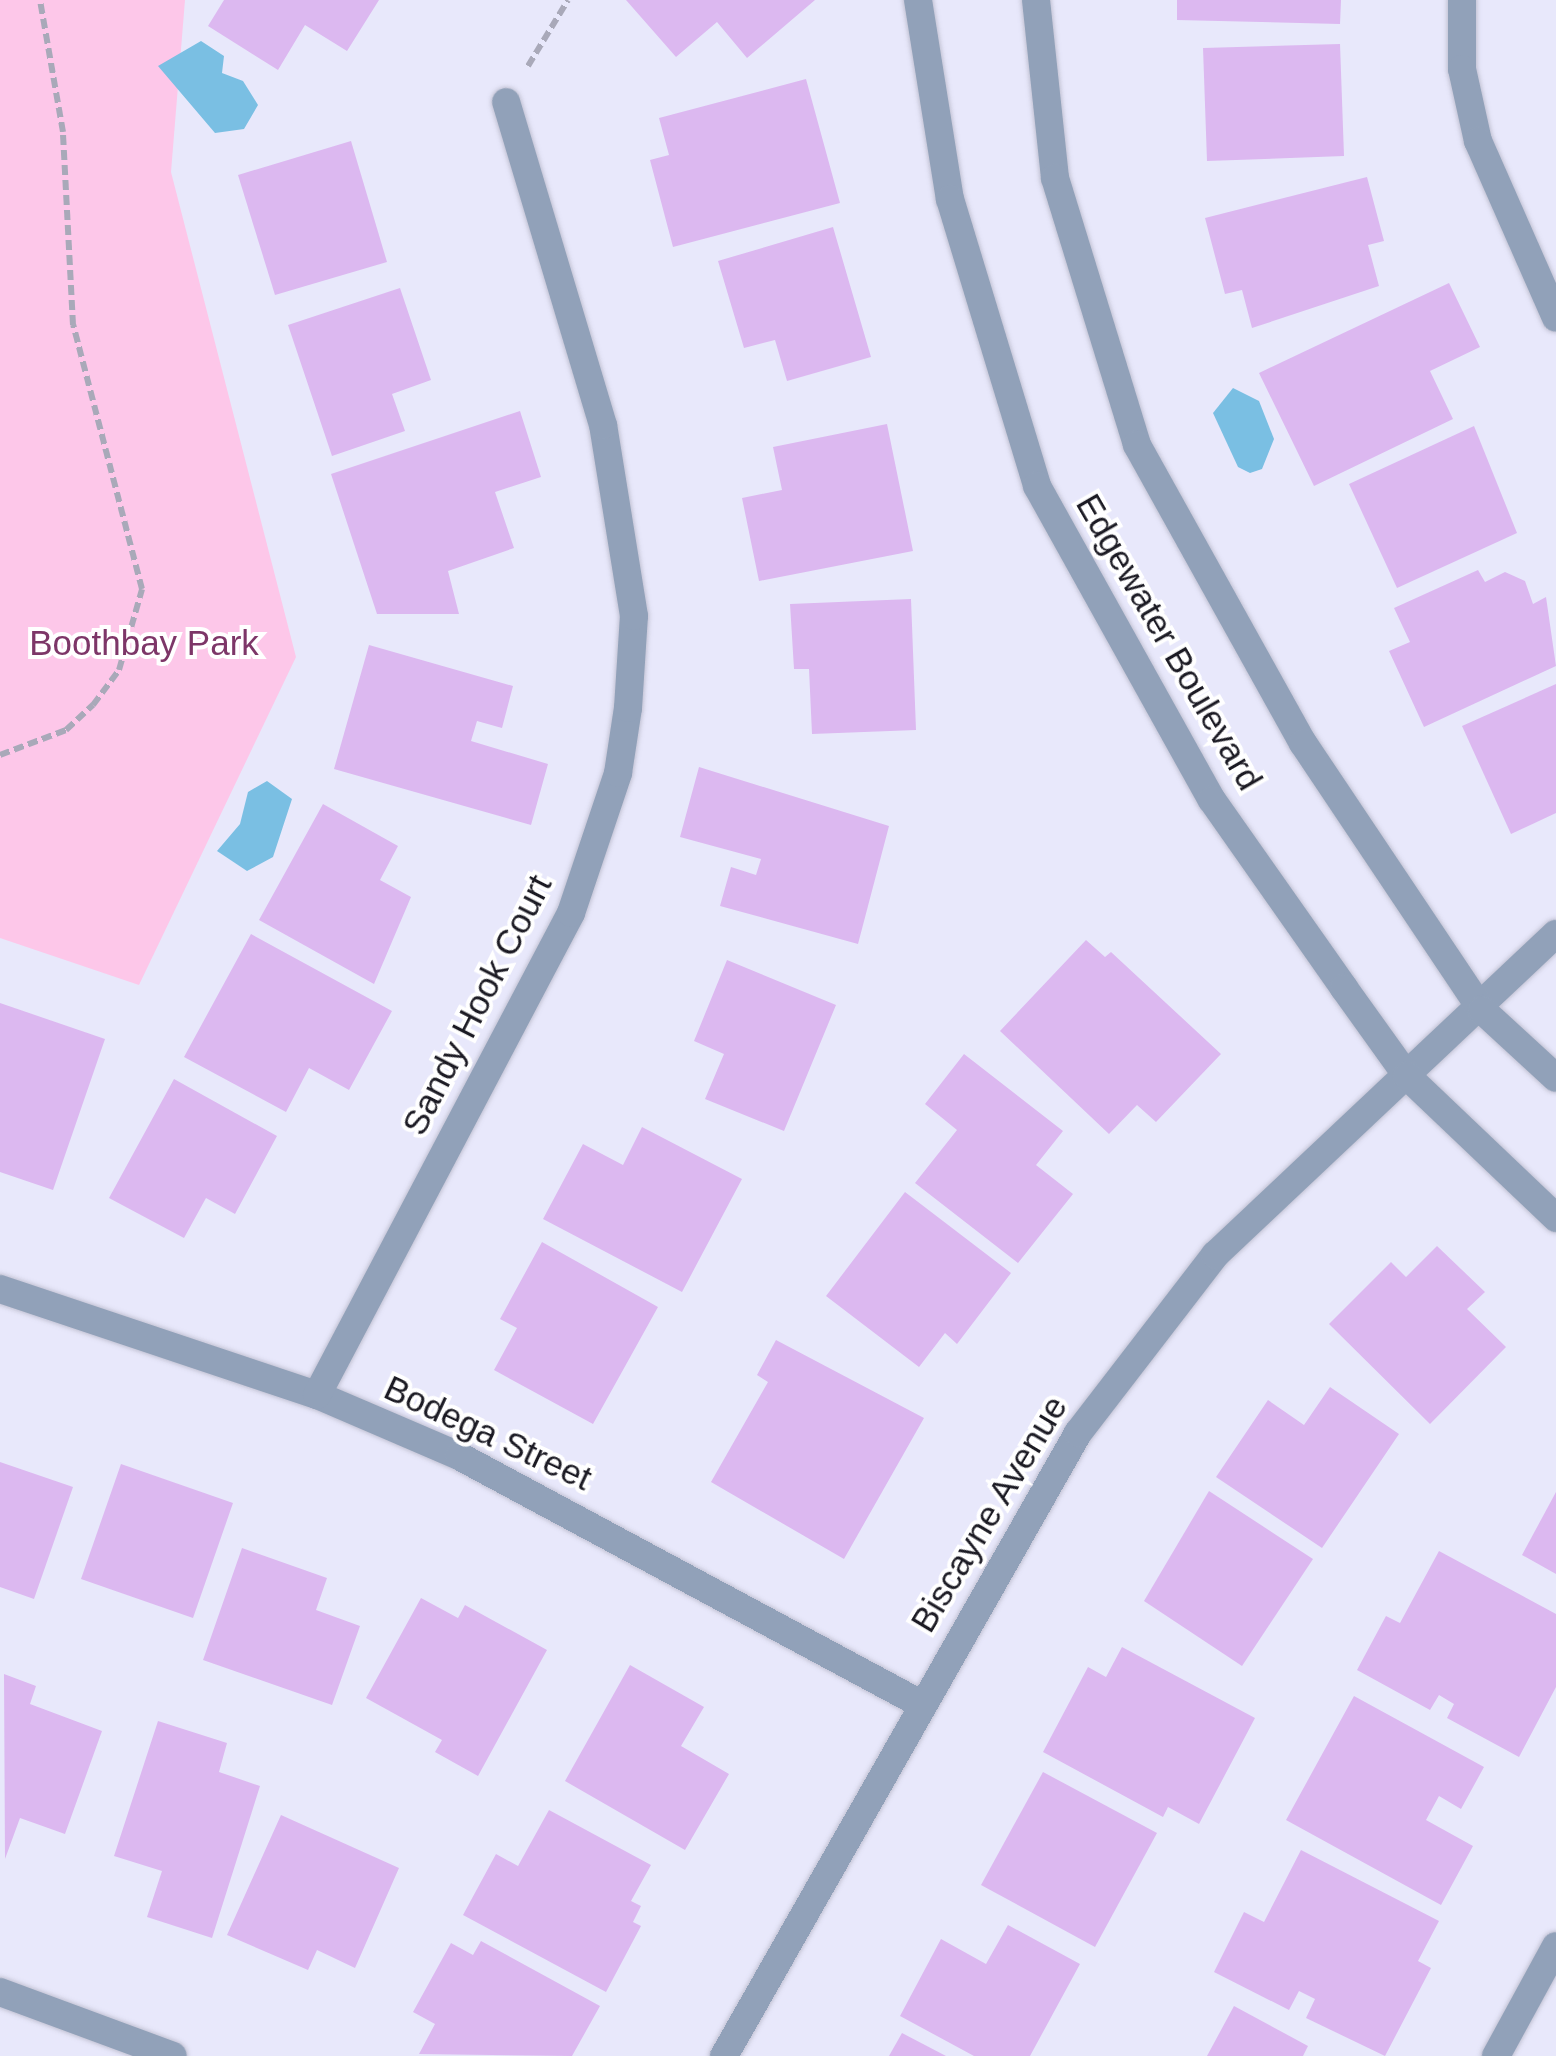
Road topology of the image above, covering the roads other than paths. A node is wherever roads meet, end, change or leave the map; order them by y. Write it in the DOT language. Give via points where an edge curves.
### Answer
graph roads {
  1 [pos="918,0"];
  2 [pos="1036,0"];
  3 [pos="1462,0"];
  4 [pos="506,102"];
  5 [pos="1556,318"];
  6 [pos="1556,934"];
  7 [pos="1482,1010"];
  8 [pos="1407,1076"];
  9 [pos="1556,1078"];
  10 [pos="1556,1218"];
  11 [pos="0,1290"];
  12 [pos="317,1395"];
  13 [pos="919,1703"];
  14 [pos="1556,1946"];
  15 [pos="0,1992"];
  16 [pos="173,2056"];
  17 [pos="724,2056"];
  18 [pos="1496,2056"];
  1 -- 8 [label="street, Edgewater Boulevard" via="950,199 1038,486 1212,800"];
  2 -- 7 [label="street, Edgewater Boulevard" via="1055,178 1137,445 1303,743"];
  3 -- 5 [label="street" via="1462,69 1478,141"];
  4 -- 12 [label="street, Sandy Hook Court" via="603,425 634,616 628,708 618,773 571,914"];
  6 -- 7 [label="street, Biscayne Avenue"];
  7 -- 8 [label="street, Biscayne Avenue"];
  7 -- 9 [label="street, Edgewater Boulevard"];
  8 -- 10 [label="street, Edgewater Boulevard"];
  8 -- 13 [label="street, Biscayne Avenue" via="1204,1270 1078,1433"];
  11 -- 12 [label="street, Bodega Street"];
  12 -- 13 [label="street, Bodega Street" via="477,1465"];
  13 -- 17 [label="street, Biscayne Avenue"];
  14 -- 18 [label="street"];
  15 -- 16 [label="street"];
}
